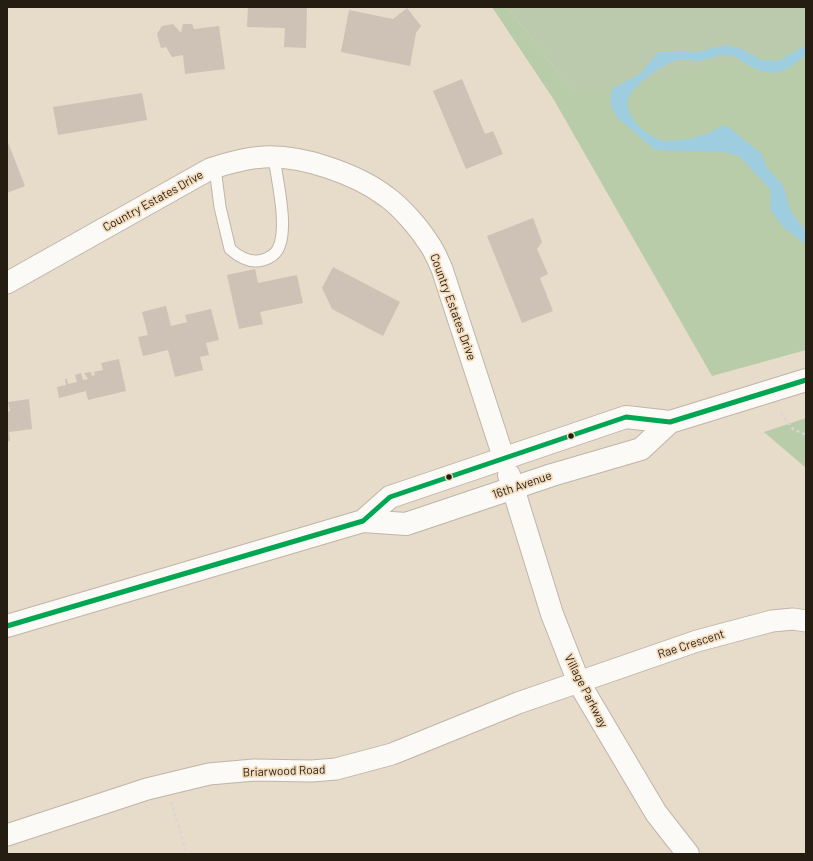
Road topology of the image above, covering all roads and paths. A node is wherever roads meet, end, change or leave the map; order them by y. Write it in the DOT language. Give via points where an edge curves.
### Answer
graph roads {
  1 [pos="274,157"];
  2 [pos="215,168"];
  3 [pos="7,283"];
  4 [pos="806,380"];
  5 [pos="782,413"];
  6 [pos="670,422"];
  7 [pos="806,435"];
  8 [pos="504,459"];
  9 [pos="513,489"];
  10 [pos="363,521"];
  11 [pos="806,621"];
  12 [pos="7,626"];
  13 [pos="579,683"];
  14 [pos="166,784"];
  15 [pos="7,835"];
  16 [pos="187,854"];
  17 [pos="688,854"];
  1 -- 2 [label="street, Country Estates Drive" via="237,160"];
  1 -- 2 [label="lane" via="282,217 281,240 271,257 261,261 244,260 230,249 220,207"];
  1 -- 8 [label="street, Country Estates Drive" via="314,163 359,180 387,197 429,242 442,269"];
  2 -- 3 [label="street, Country Estates Drive" via="167,192"];
  4 -- 6 [label="main road, 16th Avenue"];
  5 -- 7 [label="path" via="793,429"];
  6 -- 8 [label="main road, 16th Avenue" via="626,417"];
  6 -- 9 [label="main road, 16th Avenue" via="641,449"];
  8 -- 9 [label="main road, Country Estates Drive"];
  8 -- 10 [label="main road, 16th Avenue" via="390,497"];
  9 -- 10 [label="main road, 16th Avenue" via="406,524"];
  9 -- 13 [label="main road, Village Parkway" via="552,614"];
  10 -- 12 [label="main road, 16th Avenue"];
  11 -- 13 [label="street, Rae Crescent" via="793,619 748,626 697,641"];
  13 -- 14 [label="street, Briarwood Road" via="518,704 392,754 336,769 254,770 209,774"];
  13 -- 17 [label="main road, Village Parkway" via="656,813"];
  14 -- 15 [label="street, Briarwood Road"];
  14 -- 16 [label="path"];
}
